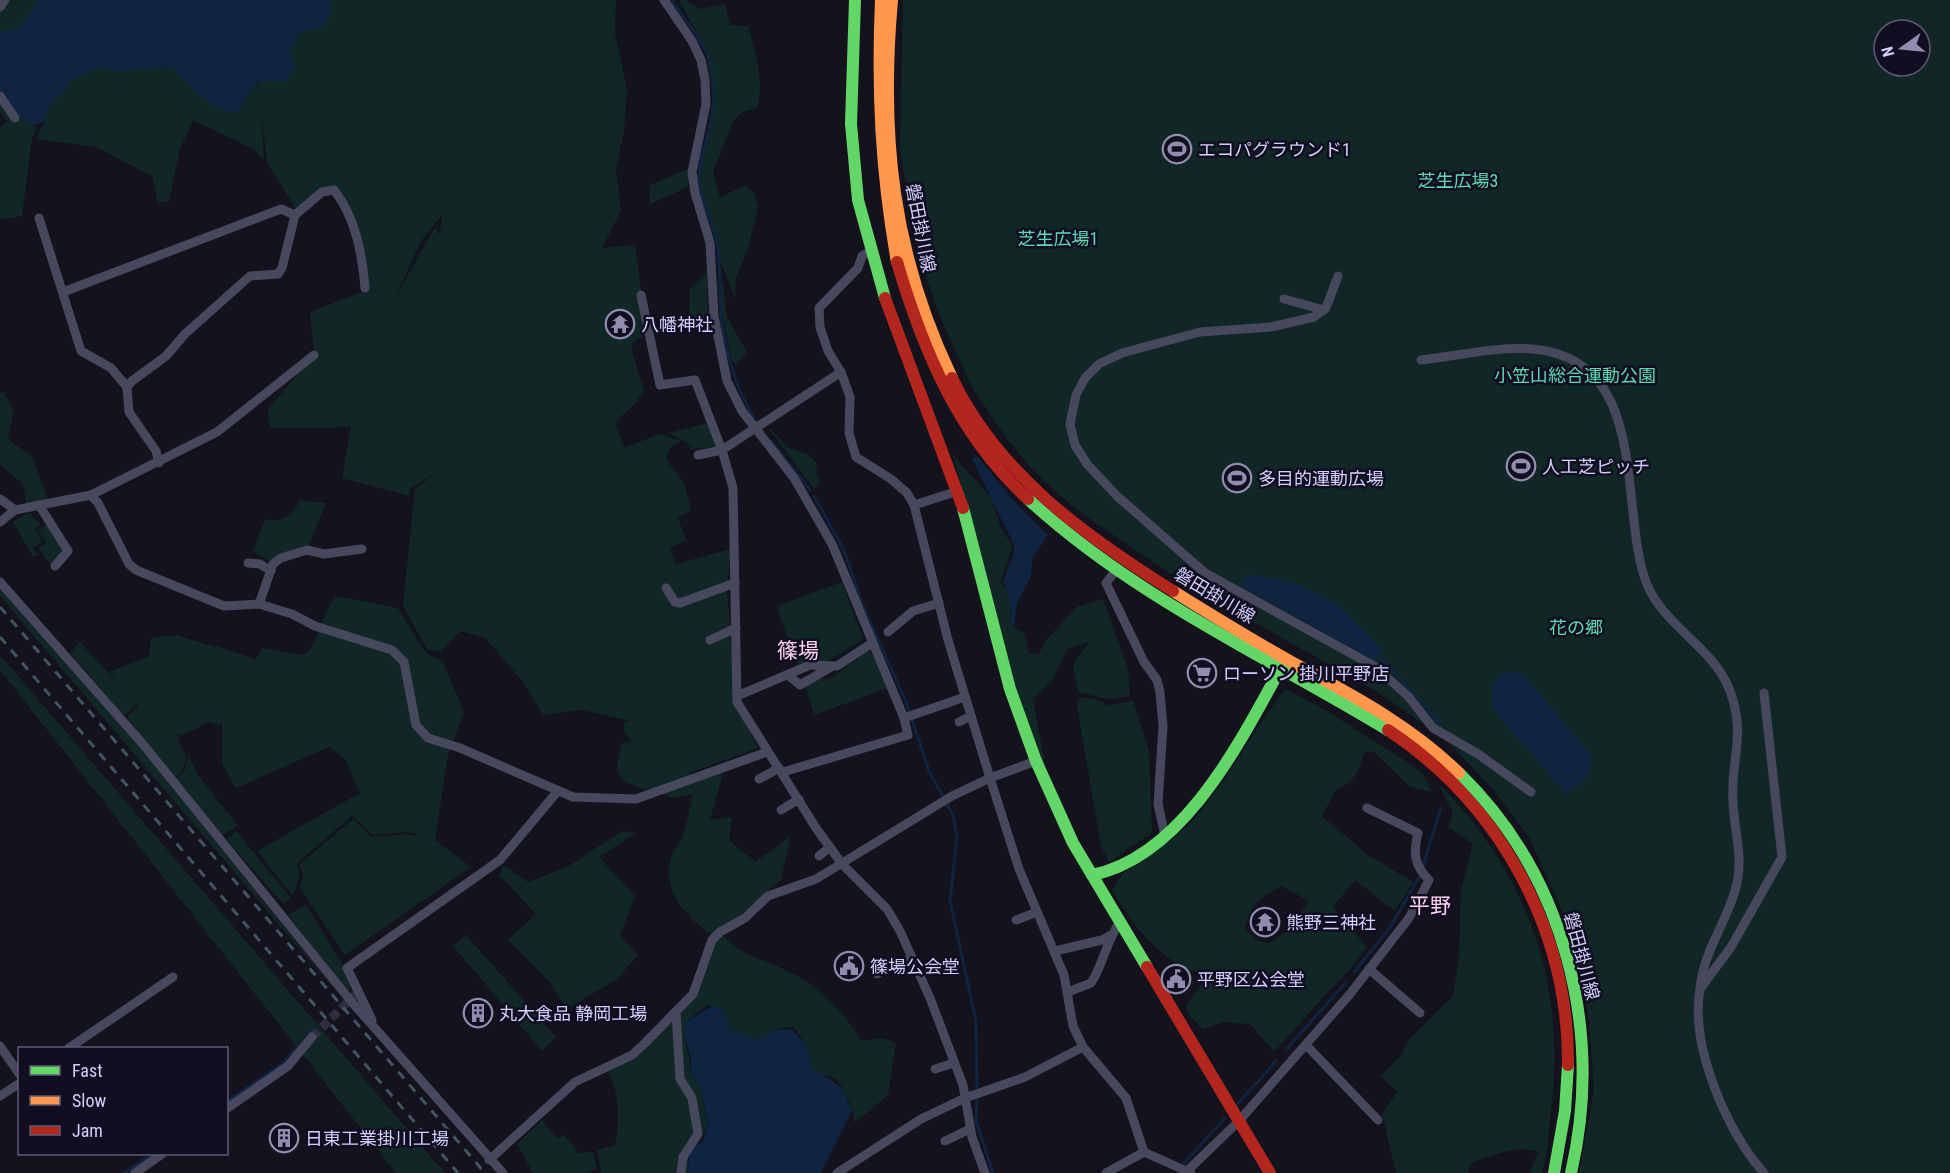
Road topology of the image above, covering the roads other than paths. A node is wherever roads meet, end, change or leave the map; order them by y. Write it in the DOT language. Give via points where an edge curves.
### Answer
graph roads {
  1 [pos="5,0"];
  2 [pos="664,0"];
  3 [pos="855,0"];
  4 [pos="881,0"];
  5 [pos="892,0"];
  6 [pos="0,7"];
  7 [pos="0,96"];
  8 [pos="15,118"];
  9 [pos="295,215"];
  10 [pos="39,218"];
  11 [pos="871,251"];
  12 [pos="1338,276"];
  13 [pos="365,288"];
  14 [pos="63,292"];
  15 [pos="641,294"];
  16 [pos="1284,299"];
  17 [pos="1324,310"];
  18 [pos="314,355"];
  19 [pos="1421,360"];
  20 [pos="841,372"];
  21 [pos="128,387"];
  22 [pos="754,429"];
  23 [pos="722,450"];
  24 [pos="698,455"];
  25 [pos="159,463"];
  26 [pos="958,491"];
  27 [pos="91,495"];
  28 [pos="0,499"];
  29 [pos="39,505"];
  30 [pos="914,505"];
  31 [pos="15,510"];
  32 [pos="0,522"];
  33 [pos="362,549"];
  34 [pos="248,563"];
  35 [pos="55,566"];
  36 [pos="1117,569"];
  37 [pos="271,571"];
  38 [pos="0,582"];
  39 [pos="735,583"];
  40 [pos="666,588"];
  41 [pos="939,603"];
  42 [pos="259,604"];
  43 [pos="736,628"];
  44 [pos="888,632"];
  45 [pos="710,640"];
  46 [pos="872,643"];
  47 [pos="1283,664"];
  48 [pos="833,666"];
  49 [pos="788,675"];
  50 [pos="1764,693"];
  51 [pos="737,696"];
  52 [pos="965,697"];
  53 [pos="971,716"];
  54 [pos="904,718"];
  55 [pos="959,722"];
  56 [pos="768,752"];
  57 [pos="1036,760"];
  58 [pos="781,770"];
  59 [pos="990,778"];
  60 [pos="759,779"];
  61 [pos="557,792"];
  62 [pos="1531,792"];
  63 [pos="799,799"];
  64 [pos="1367,808"];
  65 [pos="781,810"];
  66 [pos="1165,836"];
  67 [pos="830,848"];
  68 [pos="819,856"];
  69 [pos="842,864"];
  70 [pos="1092,875"];
  71 [pos="1037,912"];
  72 [pos="1016,920"];
  73 [pos="1120,922"];
  74 [pos="1111,935"];
  75 [pos="1054,951"];
  76 [pos="912,958"];
  77 [pos="1369,969"];
  78 [pos="877,974"];
  79 [pos="173,977"];
  80 [pos="1700,989"];
  81 [pos="1068,992"];
  82 [pos="676,1012"];
  83 [pos="1420,1013"];
  84 [pos="377,1031"];
  85 [pos="312,1037"];
  86 [pos="1306,1045"];
  87 [pos="0,1046"];
  88 [pos="70,1047"];
  89 [pos="1083,1047"];
  90 [pos="954,1063"];
  91 [pos="934,1069"];
  92 [pos="18,1072"];
  93 [pos="18,1084"];
  94 [pos="0,1096"];
  95 [pos="974,1096"];
  96 [pos="228,1108"];
  97 [pos="1378,1120"];
  98 [pos="1238,1122"];
  99 [pos="970,1129"];
  100 [pos="945,1141"];
  101 [pos="1144,1152"];
  102 [pos="161,1155"];
  103 [pos="489,1160"];
  104 [pos="1188,1172"];
  105 [pos="135,1173"];
  106 [pos="503,1173"];
  107 [pos="681,1173"];
  108 [pos="837,1173"];
  109 [pos="984,1173"];
  110 [pos="1106,1173"];
  111 [pos="1270,1173"];
  112 [pos="1554,1173"];
  113 [pos="1570,1173"];
  114 [pos="1764,1173"];
  1 -- 6 [label="street"];
  2 -- 22 [label="street" via="701,60 706,104 694,149 695,194 710,243 714,316 727,381"];
  3 -- 11 [label="main road" via="853,152 858,200"];
  4 -- 36 [label="main road, 磐田掛川線" via="877,115 882,179 894,253 922,339 955,407 1000,470 1045,513"];
  5 -- 47 [label="main road, 磐田掛川線" via="887,132 901,230 924,315 964,400 1002,456 1056,509 1097,542"];
  7 -- 8 [label="street"];
  9 -- 13 [label="street" via="322,192 334,190 359,239"];
  9 -- 14 [label="street" via="281,209"];
  9 -- 21 [label="street" via="278,274 250,276"];
  10 -- 14 [label="street"];
  11 -- 20 [label="street" via="862,256 858,268 819,308 828,351"];
  11 -- 26 [label="main road" via="905,355"];
  12 -- 17 [label="street"];
  14 -- 21 [label="street" via="81,351 111,368"];
  15 -- 23 [label="street" via="660,385 695,380"];
  16 -- 17 [label="street"];
  17 -- 62 [label="street" via="1314,317 1271,327 1200,332 1114,356 1091,371 1076,394 1070,424 1075,445 1117,496 1204,573 1374,666 1408,696 1433,728"];
  18 -- 25 [label="street" via="217,432"];
  19 -- 80 [label="street" via="1514,350 1544,351 1573,361 1591,374 1613,402 1622,428 1644,576 1660,609 1727,685 1738,728 1732,801 1740,858 1738,881 1729,912 1706,958"];
  20 -- 22 [label="street"];
  20 -- 30 [label="street" via="850,397 849,433 855,457 891,479"];
  21 -- 25 [label="street" via="129,412 156,451"];
  22 -- 23 [label="street"];
  22 -- 46 [label="street" via="794,478 815,512"];
  23 -- 24 [label="street"];
  23 -- 39 [label="street" via="733,488"];
  25 -- 27 [label="street"];
  26 -- 30 [label="street"];
  26 -- 57 [label="main road" via="1010,689"];
  27 -- 29 [label="street"];
  27 -- 42 [label="street" via="136,570 224,606"];
  28 -- 31 [label="street"];
  29 -- 31 [label="street"];
  29 -- 35 [label="street" via="68,551"];
  30 -- 41 [label="street"];
  31 -- 32 [label="street"];
  33 -- 37 [label="street" via="324,554 293,552 273,564"];
  34 -- 37 [label="street"];
  36 -- 47 [label="main road, 磐田掛川線"];
  36 -- 66 [label="street" via="1106,583 1160,692 1163,726 1158,804"];
  37 -- 42 [label="street"];
  38 -- 84 [label="street" via="142,743"];
  39 -- 40 [label="street" via="680,603"];
  39 -- 43 [label="street"];
  41 -- 44 [label="street" via="913,611"];
  41 -- 52 [label="street"];
  42 -- 61 [label="street" via="392,650 404,662 416,725 421,732"];
  43 -- 45 [label="street"];
  43 -- 51 [label="street"];
  46 -- 48 [label="street"];
  46 -- 54 [label="street"];
  47 -- 66 [label="main road" via="1220,776 1193,811"];
  47 -- 112 [label="main road, 磐田掛川線" via="1392,732 1443,771 1489,821 1525,882 1557,962 1567,1020 1569,1077"];
  47 -- 113 [label="main road, 磐田掛川線" via="1374,707 1432,747 1483,795 1519,846 1559,930 1578,1008 1584,1078"];
  48 -- 49 [label="street" via="810,665"];
  48 -- 49 [label="street" via="800,685"];
  49 -- 51 [label="street"];
  50 -- 80 [label="street" via="1782,857 1731,947"];
  51 -- 56 [label="street" via="742,713"];
  52 -- 53 [label="street"];
  52 -- 54 [label="street"];
  53 -- 55 [label="street"];
  53 -- 59 [label="street"];
  54 -- 58 [label="street" via="908,735"];
  56 -- 58 [label="street"];
  56 -- 61 [label="street" via="636,799"];
  57 -- 59 [label="street"];
  57 -- 70 [label="main road" via="1073,843"];
  58 -- 60 [label="street"];
  58 -- 63 [label="street"];
  59 -- 69 [label="street" via="952,796"];
  59 -- 71 [label="street"];
  61 -- 84 [label="street" via="500,860 347,968"];
  63 -- 65 [label="street"];
  63 -- 67 [label="street"];
  64 -- 77 [label="street" via="1418,833 1414,848 1416,866 1429,880 1409,918"];
  66 -- 70 [label="main road" via="1126,862"];
  67 -- 68 [label="street"];
  67 -- 69 [label="street"];
  69 -- 76 [label="street" via="887,909"];
  69 -- 82 [label="street" via="816,879 768,896 745,918 720,932 712,940 693,994"];
  70 -- 73 [label="main road"];
  71 -- 72 [label="street"];
  71 -- 75 [label="street"];
  73 -- 74 [label="street"];
  73 -- 98 [label="main road"];
  74 -- 75 [label="street"];
  74 -- 81 [label="street" via="1091,983"];
  75 -- 81 [label="street"];
  76 -- 78 [label="street"];
  76 -- 90 [label="street"];
  77 -- 83 [label="street"];
  77 -- 86 [label="street"];
  79 -- 88 [label="street"];
  80 -- 114 [label="street" via="1696,1008 1716,1089 1733,1128"];
  81 -- 89 [label="street" via="1073,1026"];
  82 -- 103 [label="street" via="632,1055 574,1082"];
  82 -- 107 [label="street" via="680,1079 692,1098 698,1134 683,1157"];
  84 -- 103 [label="street"];
  85 -- 96 [label="street" via="288,1066"];
  86 -- 97 [label="street"];
  86 -- 98 [label="street"];
  87 -- 92 [label="street"];
  89 -- 95 [label="street" via="1041,1070"];
  89 -- 101 [label="street" via="1126,1098"];
  90 -- 91 [label="street"];
  90 -- 95 [label="street"];
  93 -- 94 [label="street"];
  95 -- 99 [label="street"];
  95 -- 108 [label="street" via="921,1119"];
  98 -- 104 [label="street"];
  98 -- 111 [label="main road"];
  99 -- 100 [label="street"];
  99 -- 109 [label="street"];
  101 -- 104 [label="street"];
  101 -- 110 [label="street"];
  102 -- 105 [label="street"];
  103 -- 106 [label="street"];
}
